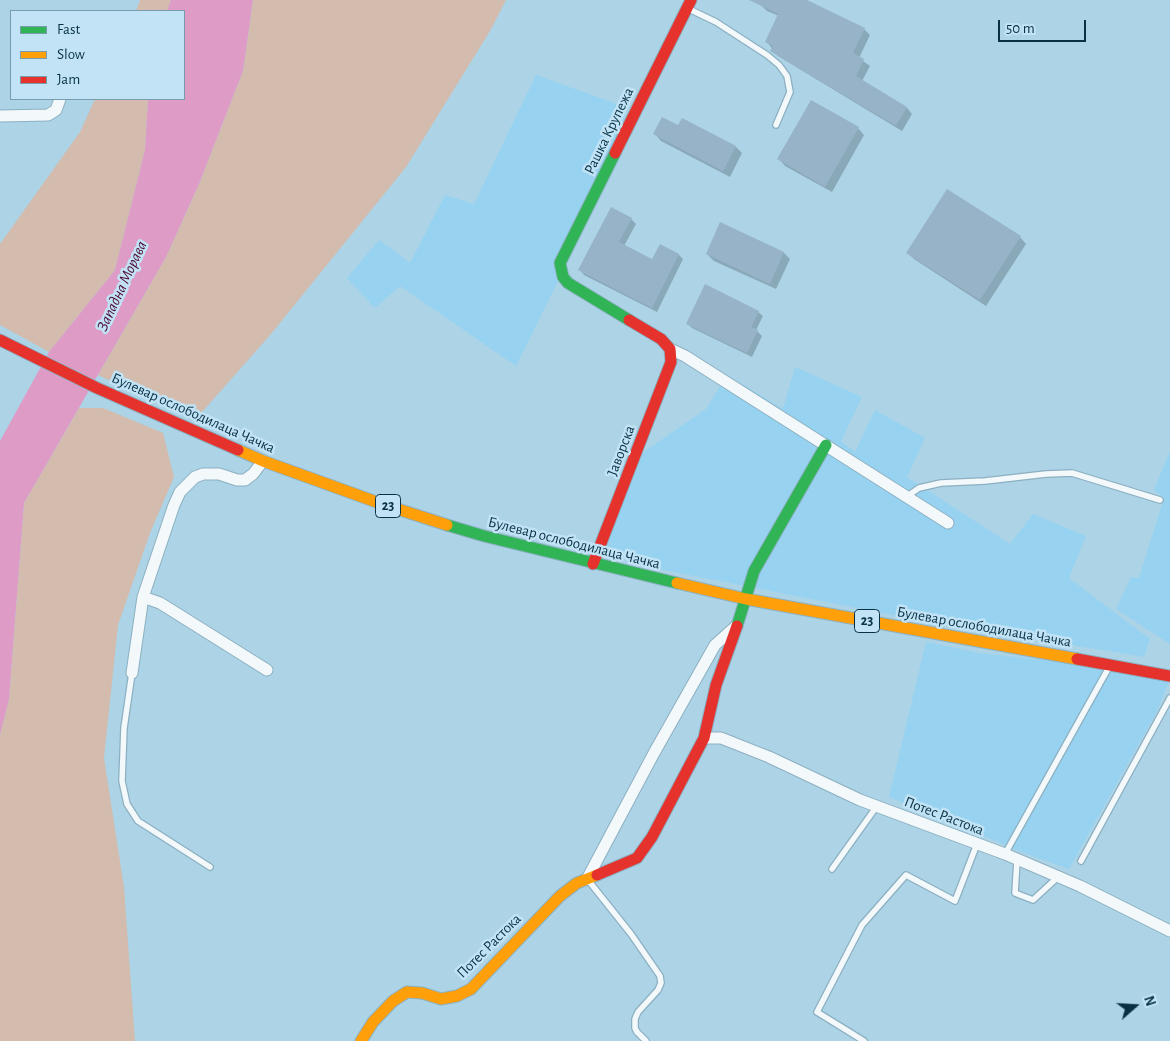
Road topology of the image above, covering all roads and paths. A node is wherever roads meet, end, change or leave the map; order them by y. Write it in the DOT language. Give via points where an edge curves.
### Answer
graph roads {
  1 [pos="689,4"];
  2 [pos="60,100"];
  3 [pos="0,116"];
  4 [pos="776,125"];
  5 [pos="0,340"];
  6 [pos="670,349"];
  7 [pos="826,445"];
  8 [pos="263,461"];
  9 [pos="906,496"];
  10 [pos="1160,500"];
  11 [pos="948,523"];
  12 [pos="593,564"];
  13 [pos="143,597"];
  14 [pos="746,600"];
  15 [pos="736,626"];
  16 [pos="1110,665"];
  17 [pos="267,670"];
  18 [pos="132,673"];
  19 [pos="1170,676"];
  20 [pos="1170,698"];
  21 [pos="704,738"];
  22 [pos="877,806"];
  23 [pos="977,844"];
  24 [pos="1005,854"];
  25 [pos="1017,860"];
  26 [pos="1081,861"];
  27 [pos="210,867"];
  28 [pos="832,869"];
  29 [pos="1058,877"];
  30 [pos="587,879"];
  31 [pos="1170,931"];
  32 [pos="361,1041"];
  33 [pos="646,1041"];
  34 [pos="864,1041"];
  1 -- 4 [label="lane" via="767,55 787,76 790,92"];
  1 -- 6 [label="street, Рашка Крупежа" via="560,263 568,284 661,339"];
  2 -- 3 [label="street" via="56,110 48,115"];
  5 -- 8 [label="street, Булевар ослободилаца Чачка / 23" via="97,388"];
  6 -- 7 [label="street"];
  6 -- 12 [label="street, Јаворска" via="671,362"];
  7 -- 9 [label="street"];
  7 -- 14 [label="street" via="754,571"];
  8 -- 12 [label="street, Булевар ослободилаца Чачка / 23" via="446,525"];
  8 -- 13 [label="street" via="245,480 203,474 185,486 174,506"];
  9 -- 10 [label="lane" via="919,488 941,483 1072,473"];
  9 -- 11 [label="street"];
  12 -- 14 [label="street, Булевар ослободилаца Чачка / 23"];
  13 -- 17 [label="street" via="160,603"];
  13 -- 18 [label="street"];
  14 -- 15 [label="street, Потес Растока"];
  14 -- 16 [label="street, Булевар ослободилаца Чачка / 23"];
  15 -- 21 [label="street, Потес Растока" via="716,686"];
  15 -- 30 [label="street, Потес Растока" via="715,645"];
  16 -- 19 [label="street, Булевар ослободилаца Чачка / 23"];
  16 -- 24 [label="lane"];
  18 -- 27 [label="lane" via="122,781 127,804 138,821"];
  20 -- 26 [label="lane"];
  21 -- 22 [label="street, Потес Растока" via="721,738"];
  21 -- 30 [label="street, Потес Растока" via="652,837 637,858"];
  22 -- 23 [label="street, Потес Растока"];
  22 -- 28 [label="lane"];
  23 -- 24 [label="street, Потес Растока"];
  23 -- 34 [label="lane" via="955,900 906,875 862,925 817,1012"];
  24 -- 25 [label="street, Потес Растока"];
  25 -- 29 [label="street, Потес Растока"];
  25 -- 29 [label="lane" via="1014,893 1033,900"];
  29 -- 31 [label="street, Потес Растока"];
  30 -- 32 [label="street, Потес Растока" via="560,896 471,989 441,999 407,992 393,1001 373,1022"];
  30 -- 33 [label="lane" via="660,976 658,990 635,1019 635,1028"];
}
